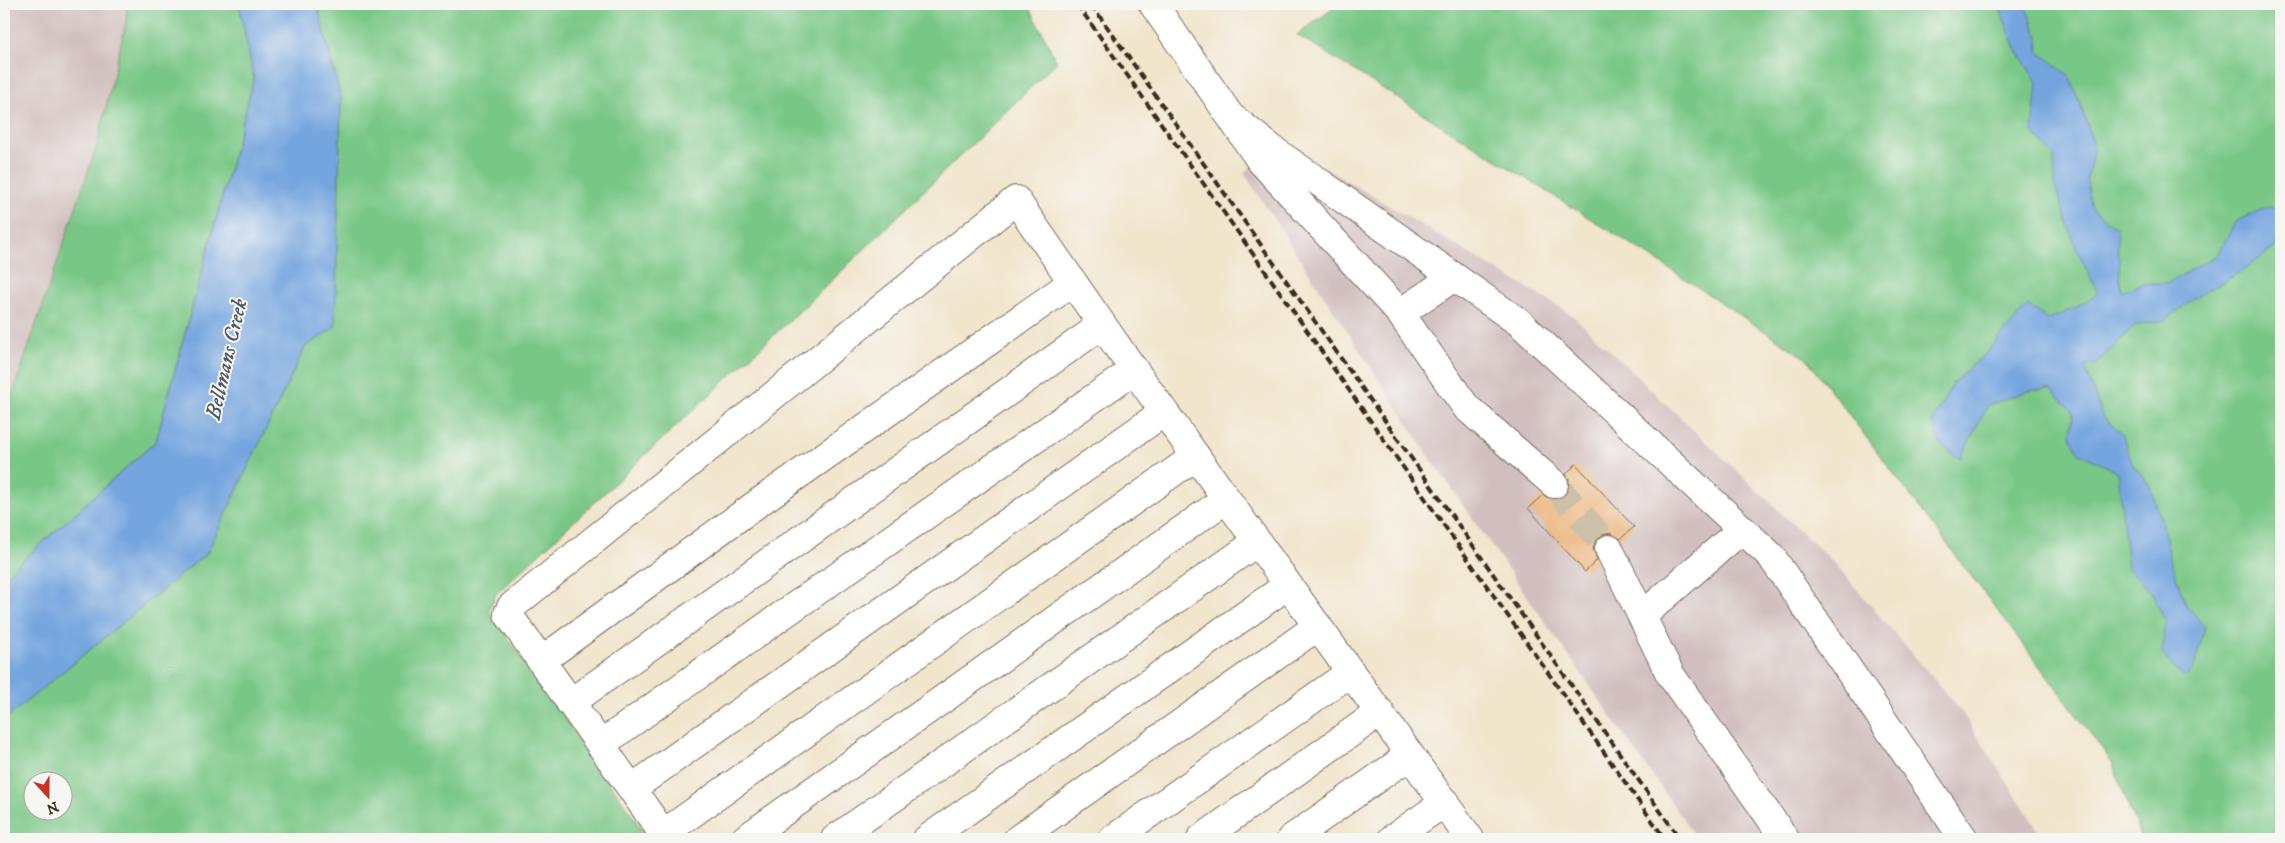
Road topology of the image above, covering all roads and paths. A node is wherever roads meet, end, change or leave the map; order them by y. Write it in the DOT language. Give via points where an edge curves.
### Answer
graph roads {
  1 [pos="1153,4"];
  2 [pos="1230,116"];
  3 [pos="1454,277"];
  4 [pos="1073,282"];
  5 [pos="1400,313"];
  6 [pos="1102,325"];
  7 [pos="1134,370"];
  8 [pos="1164,412"];
  9 [pos="1196,456"];
  10 [pos="1554,484"];
  11 [pos="1226,498"];
  12 [pos="1741,530"];
  13 [pos="1257,542"];
  14 [pos="1609,549"];
  15 [pos="1288,585"];
  16 [pos="1642,616"];
  17 [pos="1318,626"];
  18 [pos="541,661"];
  19 [pos="1351,672"];
  20 [pos="570,703"];
  21 [pos="1380,712"];
  22 [pos="600,745"];
  23 [pos="1410,755"];
  24 [pos="631,789"];
  25 [pos="1444,802"];
  26 [pos="665,837"];
  27 [pos="745,839"];
  28 [pos="834,839"];
  29 [pos="927,839"];
  30 [pos="1018,839"];
  31 [pos="1113,839"];
  32 [pos="1200,839"];
  33 [pos="1292,839"];
  34 [pos="1392,839"];
  35 [pos="1470,839"];
  36 [pos="1785,839"];
  37 [pos="1964,839"];
  1 -- 2 [label="lane"];
  2 -- 3 [label="lane"];
  2 -- 5 [label="lane" via="1260,160"];
  3 -- 5 [label="lane"];
  3 -- 12 [label="lane" via="1520,324"];
  4 -- 6 [label="lane"];
  4 -- 18 [label="lane" via="758,503"];
  4 -- 18 [label="lane" via="1016,200 511,606 508,614"];
  5 -- 10 [label="lane" via="1466,407"];
  6 -- 7 [label="lane"];
  6 -- 20 [label="lane"];
  7 -- 8 [label="lane"];
  7 -- 22 [label="lane"];
  8 -- 9 [label="lane"];
  8 -- 24 [label="lane"];
  9 -- 11 [label="lane"];
  9 -- 26 [label="lane"];
  11 -- 13 [label="lane"];
  11 -- 27 [label="lane"];
  12 -- 16 [label="lane"];
  12 -- 37 [label="lane" via="1771,556"];
  13 -- 15 [label="lane"];
  13 -- 28 [label="lane"];
  14 -- 16 [label="lane"];
  15 -- 17 [label="lane"];
  15 -- 29 [label="lane"];
  16 -- 36 [label="lane" via="1670,674"];
  17 -- 19 [label="lane"];
  17 -- 30 [label="lane"];
  18 -- 20 [label="lane"];
  19 -- 21 [label="lane"];
  19 -- 31 [label="lane"];
  20 -- 22 [label="lane"];
  21 -- 23 [label="lane"];
  21 -- 32 [label="lane"];
  22 -- 24 [label="lane"];
  23 -- 25 [label="lane"];
  23 -- 33 [label="lane"];
  24 -- 26 [label="lane"];
  25 -- 34 [label="lane"];
  25 -- 35 [label="lane"];
}
